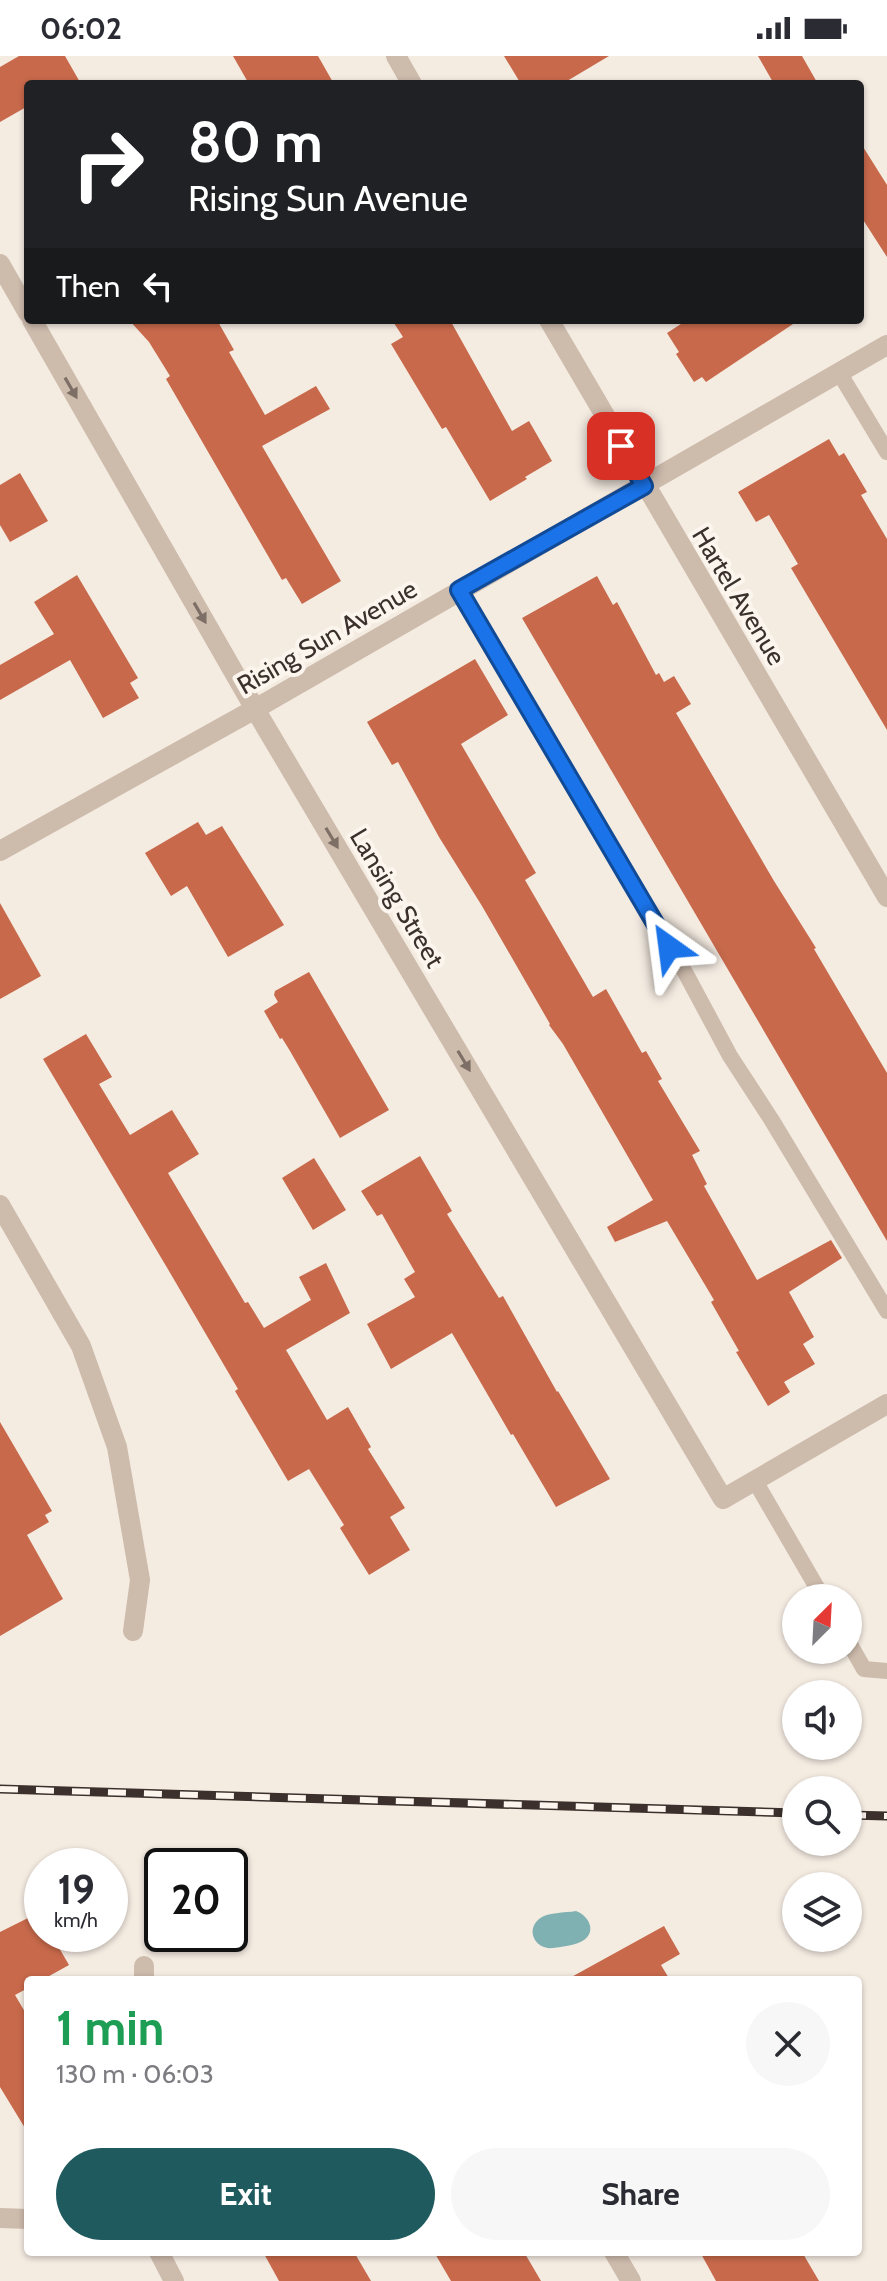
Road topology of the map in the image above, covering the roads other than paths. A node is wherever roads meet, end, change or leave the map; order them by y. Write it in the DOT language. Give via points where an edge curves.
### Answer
graph roads {
  1 [pos="396,56"];
  2 [pos="410,80"];
  3 [pos="0,264"];
  4 [pos="24,306"];
  5 [pos="34,324"];
  6 [pos="551,324"];
  7 [pos="887,345"];
  8 [pos="840,374"];
  9 [pos="887,452"];
  10 [pos="644,486"];
  11 [pos="459,590"];
  12 [pos="255,709"];
  13 [pos="0,851"];
  14 [pos="887,897"];
  15 [pos="0,1205"];
  16 [pos="887,1311"];
  17 [pos="887,1404"];
  18 [pos="755,1481"];
  19 [pos="815,1584"];
  20 [pos="133,1631"];
  21 [pos="861,1664"];
  22 [pos="887,1671"];
  23 [pos="0,2218"];
  24 [pos="24,2219"];
  25 [pos="161,2256"];
  26 [pos="616,2256"];
  27 [pos="174,2281"];
  28 [pos="631,2281"];
  1 -- 2 [label="street"];
  3 -- 4 [label="street"];
  5 -- 12 [label="street, Lansing Street, one-way"];
  6 -- 10 [label="street, Hartel Avenue"];
  7 -- 8 [label="street, Rising Sun Avenue"];
  8 -- 9 [label="lane"];
  8 -- 10 [label="street, Rising Sun Avenue"];
  10 -- 11 [label="street, Rising Sun Avenue"];
  10 -- 14 [label="street, Hartel Avenue"];
  11 -- 12 [label="street, Rising Sun Avenue"];
  11 -- 16 [label="lane" via="730,1056"];
  12 -- 13 [label="street, Rising Sun Avenue"];
  12 -- 18 [label="street, Lansing Street, one-way" via="723,1499"];
  15 -- 20 [label="street" via="81,1346 117,1447 140,1580"];
  17 -- 18 [label="street"];
  18 -- 19 [label="lane"];
  21 -- 22 [label="lane" via="864,1669"];
  23 -- 24 [label="street"];
  25 -- 27 [label="street"];
  26 -- 28 [label="street"];
}
